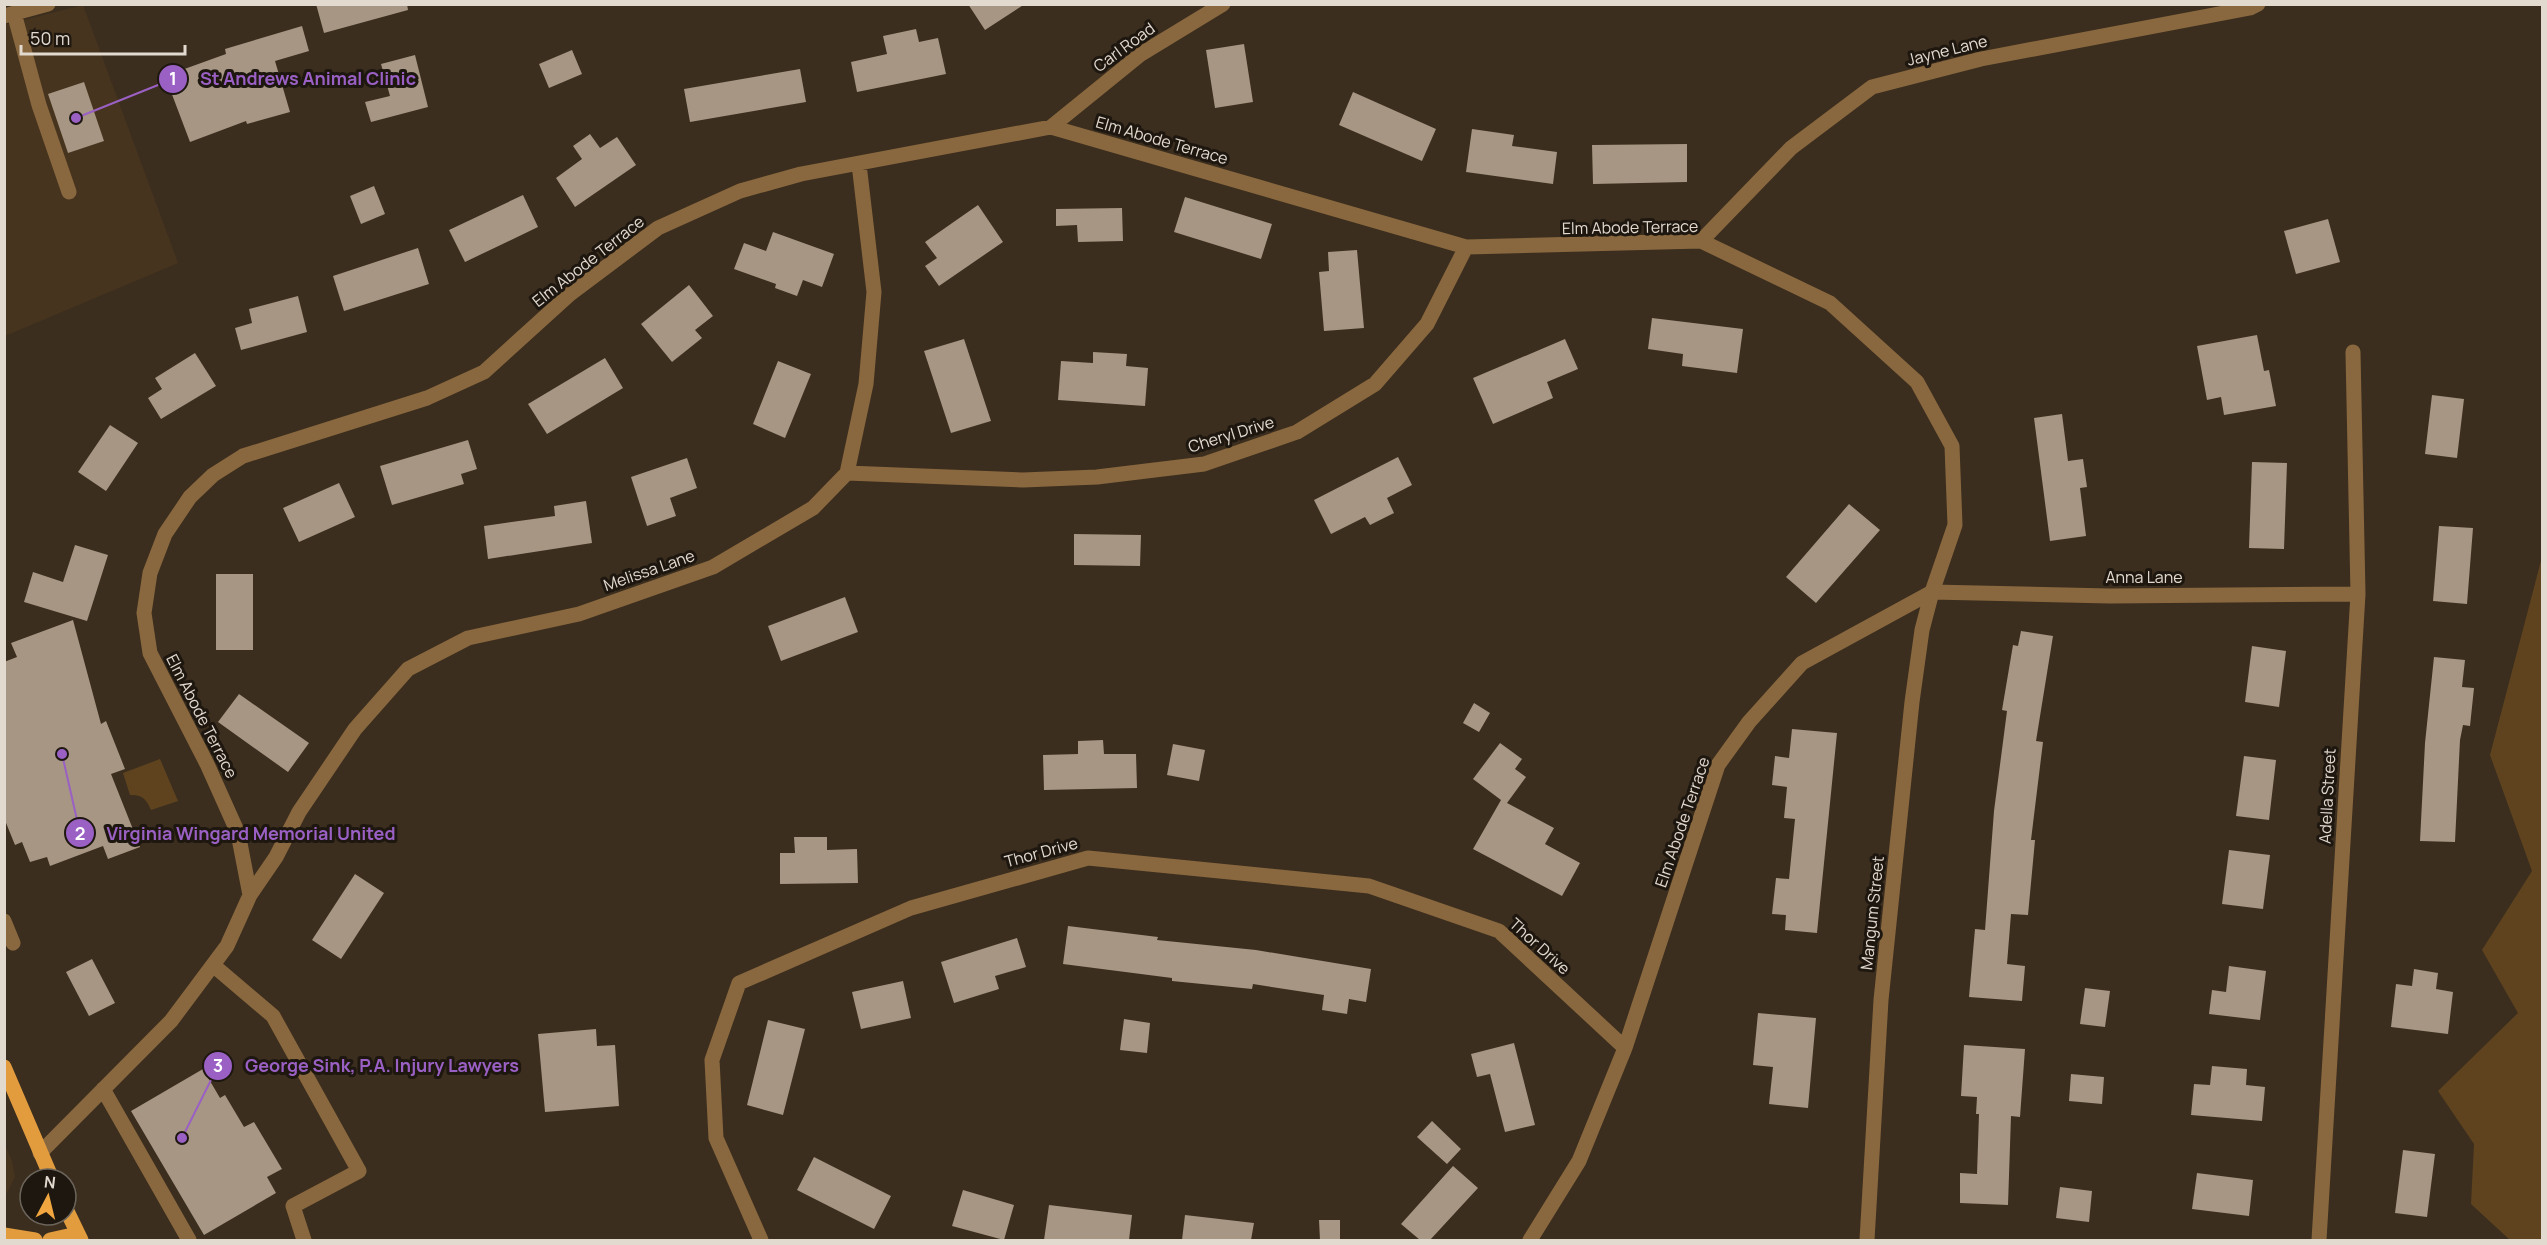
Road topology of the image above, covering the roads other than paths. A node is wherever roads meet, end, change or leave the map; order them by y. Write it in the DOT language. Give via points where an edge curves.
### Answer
graph roads {
  1 [pos="48,4"];
  2 [pos="1223,4"];
  3 [pos="2258,4"];
  4 [pos="9,14"];
  5 [pos="1051,127"];
  6 [pos="860,164"];
  7 [pos="69,192"];
  8 [pos="1701,241"];
  9 [pos="1466,247"];
  10 [pos="2353,352"];
  11 [pos="847,473"];
  12 [pos="1932,592"];
  13 [pos="2358,594"];
  14 [pos="250,895"];
  15 [pos="4,921"];
  16 [pos="13,943"];
  17 [pos="213,965"];
  18 [pos="1625,1048"];
  19 [pos="4,1067"];
  20 [pos="103,1089"];
  21 [pos="40,1153"];
  22 [pos="46,1167"];
  23 [pos="4,1234"];
  24 [pos="79,1237"];
  25 [pos="35,1240"];
  26 [pos="50,1240"];
  27 [pos="189,1240"];
  28 [pos="304,1240"];
  29 [pos="761,1240"];
  30 [pos="1530,1240"];
  31 [pos="1867,1240"];
  32 [pos="2319,1240"];
  1 -- 4 [label="street"];
  2 -- 5 [label="street, Carl Road" via="1141,54"];
  3 -- 8 [label="street, Jayne Lane" via="1981,59 1872,87 1791,148"];
  4 -- 7 [label="street"];
  5 -- 6 [label="street, Elm Abode Terrace"];
  5 -- 9 [label="street, Elm Abode Terrace"];
  6 -- 11 [label="street" via="874,292 866,384"];
  6 -- 14 [label="street, Elm Abode Terrace" via="801,174 741,191 658,228 570,294 484,372 427,398 243,456 213,475 190,497 165,534 150,573 145,623 150,653 238,833"];
  8 -- 9 [label="street, Elm Abode Terrace"];
  8 -- 12 [label="street, Elm Abode Terrace" via="1830,303 1917,382 1952,446 1955,525"];
  9 -- 11 [label="street, Cheryl Drive" via="1426,324 1375,384 1297,432 1204,464 1097,477 1023,480"];
  10 -- 13 [label="street, Adella Street"];
  11 -- 14 [label="street, Melissa Lane" via="813,508 713,567 579,614 468,638 408,669 355,729"];
  12 -- 13 [label="street, Anna Lane" via="2099,596"];
  12 -- 18 [label="street, Elm Abode Terrace" via="1802,663 1749,722 1718,765"];
  12 -- 31 [label="street, Mangum Street" via="1922,630 1914,692 1881,1000"];
  13 -- 32 [label="street, Adella Street"];
  14 -- 17 [label="street"];
  15 -- 16 [label="street"];
  17 -- 20 [label="street" via="171,1021"];
  17 -- 28 [label="street" via="273,1016 360,1171 293,1206"];
  18 -- 29 [label="street, Thor Drive" via="1499,931 1369,886 1088,858 910,908 739,983 712,1060 716,1138"];
  18 -- 30 [label="street, Elm Abode Terrace" via="1579,1161"];
  19 -- 21 [label="main road"];
  20 -- 21 [label="street"];
  20 -- 27 [label="street"];
  21 -- 22 [label="main road"];
  23 -- 25 [label="main road"];
  24 -- 26 [label="main road"];
}
